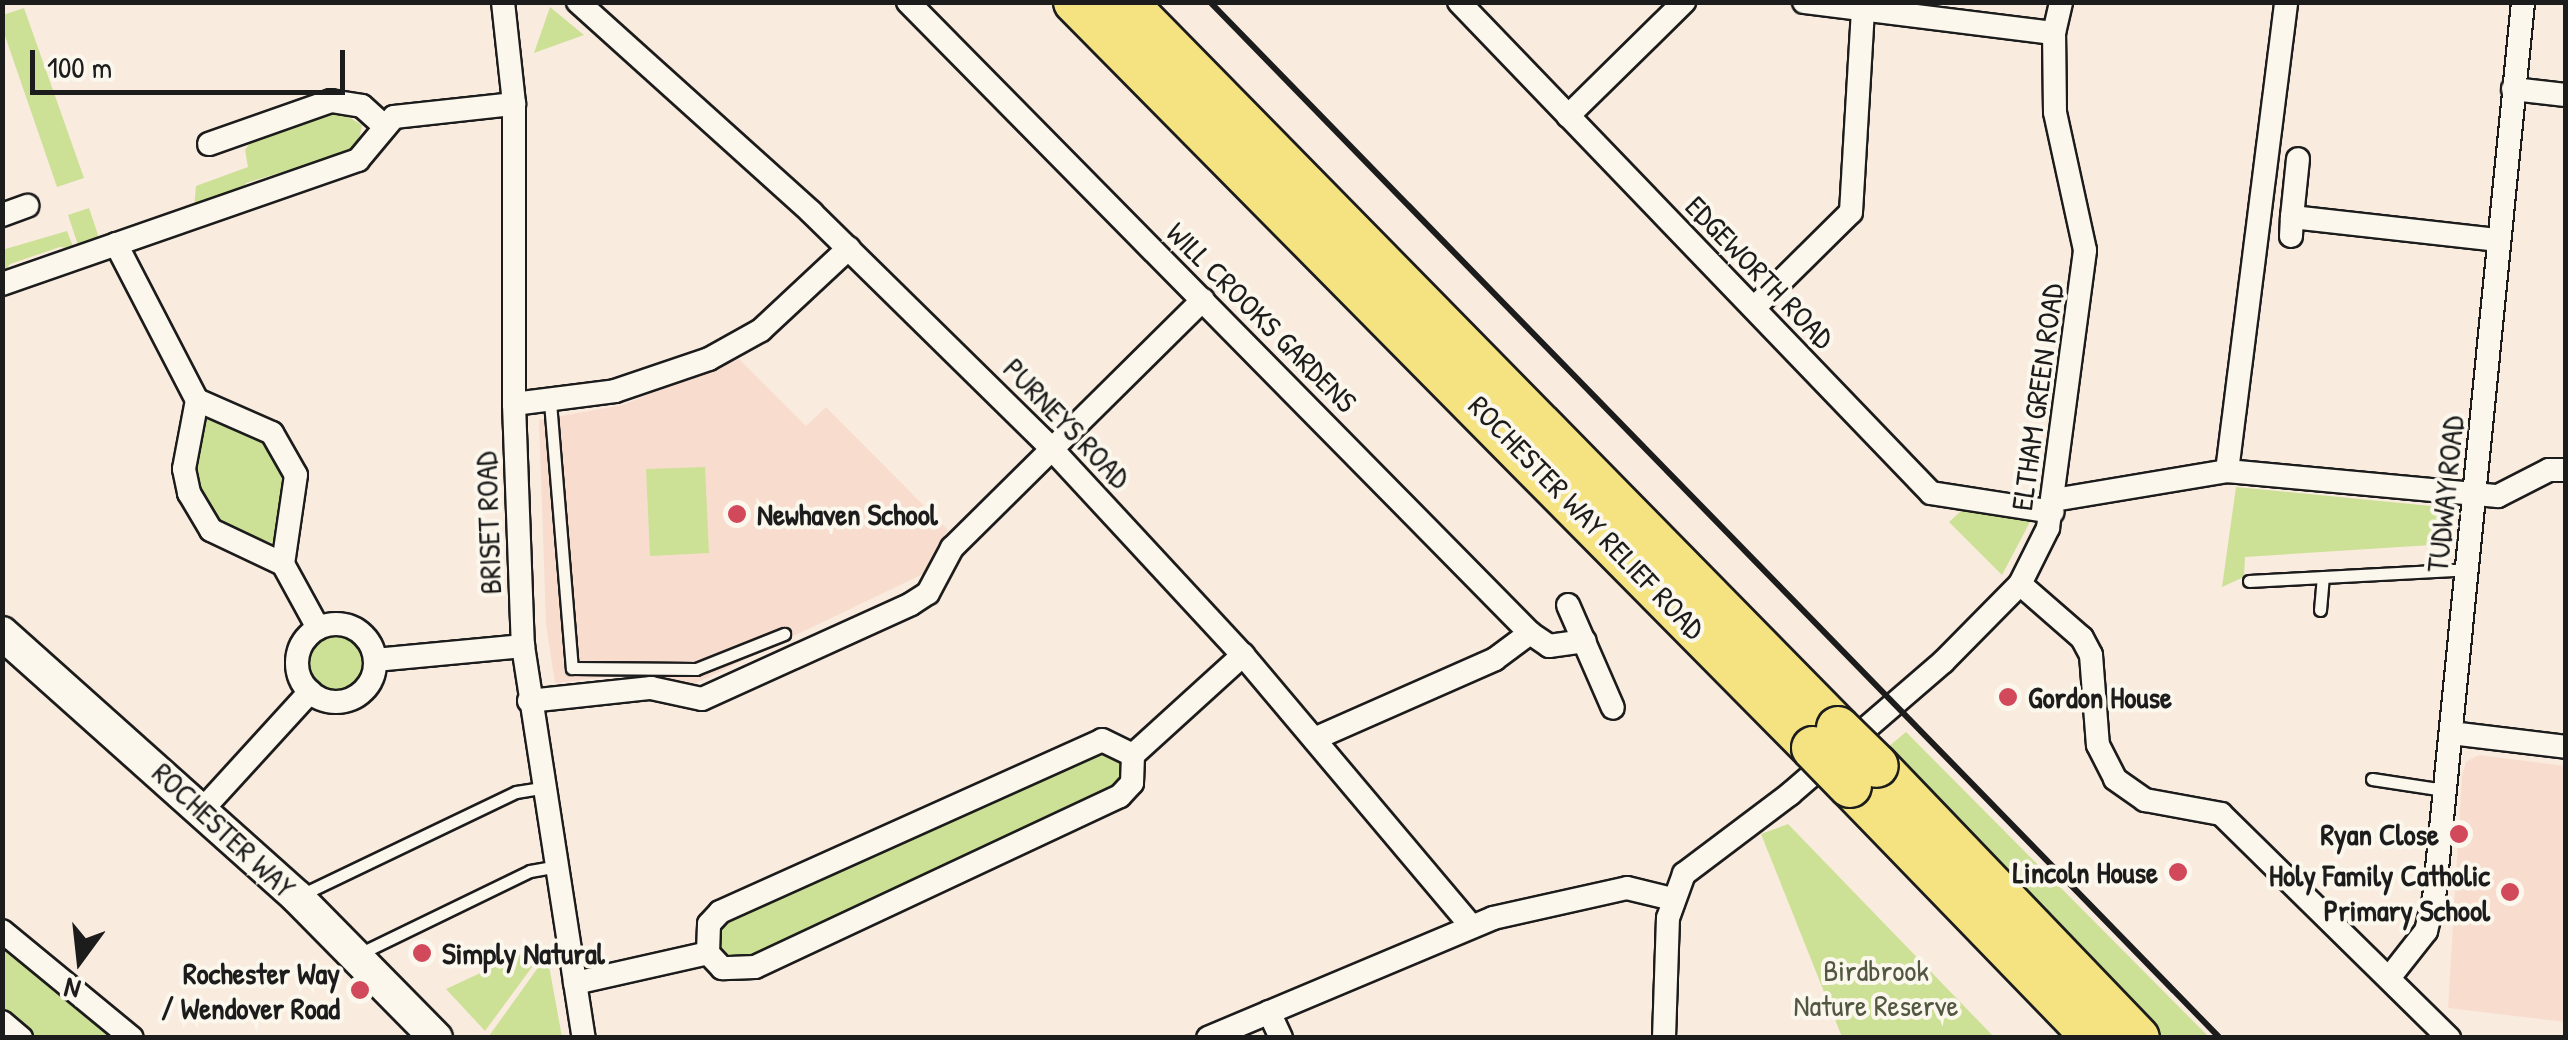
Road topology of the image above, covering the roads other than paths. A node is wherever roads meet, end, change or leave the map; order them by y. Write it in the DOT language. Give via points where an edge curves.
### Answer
graph roads {
  1 [pos="504,2"];
  2 [pos="578,2"];
  3 [pos="908,2"];
  4 [pos="1056,2"];
  5 [pos="1075,2"];
  6 [pos="1125,2"];
  7 [pos="1142,2"];
  8 [pos="1460,2"];
  9 [pos="1684,2"];
  10 [pos="1804,2"];
  11 [pos="2061,2"];
  12 [pos="2286,2"];
  13 [pos="2523,2"];
  14 [pos="1864,10"];
  15 [pos="2054,34"];
  16 [pos="1176,51"];
  17 [pos="1136,64"];
  18 [pos="2513,89"];
  19 [pos="2566,94"];
  20 [pos="514,104"];
  21 [pos="1568,116"];
  22 [pos="384,126"];
  23 [pos="210,144"];
  24 [pos="2298,159"];
  25 [pos="27,206"];
  26 [pos="2,215"];
  27 [pos="2497,240"];
  28 [pos="116,244"];
  29 [pos="849,248"];
  30 [pos="2,284"];
  31 [pos="1203,300"];
  32 [pos="1754,308"];
  33 [pos="197,400"];
  34 [pos="550,402"];
  35 [pos="514,404"];
  36 [pos="1051,448"];
  37 [pos="2227,470"];
  38 [pos="2566,470"];
  39 [pos="2476,494"];
  40 [pos="2053,506"];
  41 [pos="283,564"];
  42 [pos="2468,569"];
  43 [pos="2323,576"];
  44 [pos="2250,582"];
  45 [pos="2020,584"];
  46 [pos="1568,605"];
  47 [pos="2320,610"];
  48 [pos="318,628"];
  49 [pos="2,633"];
  50 [pos="784,634"];
  51 [pos="1530,634"];
  52 [pos="1585,641"];
  53 [pos="523,646"];
  54 [pos="1242,655"];
  55 [pos="375,660"];
  56 [pos="310,692"];
  57 [pos="529,701"];
  58 [pos="1613,708"];
  59 [pos="2450,733"];
  60 [pos="1825,738"];
  61 [pos="1314,739"];
  62 [pos="2566,747"];
  63 [pos="1134,755"];
  64 [pos="1863,776"];
  65 [pos="2372,779"];
  66 [pos="542,788"];
  67 [pos="2444,790"];
  68 [pos="203,809"];
  69 [pos="553,867"];
  70 [pos="297,897"];
  71 [pos="1672,899"];
  72 [pos="1471,926"];
  73 [pos="2,931"];
  74 [pos="708,953"];
  75 [pos="357,956"];
  76 [pos="2389,978"];
  77 [pos="575,983"];
  78 [pos="1269,1012"];
  79 [pos="2,1022"];
  80 [pos="21,1038"];
  81 [pos="132,1038"];
  82 [pos="436,1038"];
  83 [pos="584,1038"];
  84 [pos="1208,1038"];
  85 [pos="1280,1038"];
  86 [pos="1664,1038"];
  87 [pos="2094,1038"];
  88 [pos="2138,1038"];
  89 [pos="2449,1038"];
  1 -- 20 [label="street, BRISET ROAD"];
  2 -- 29 [label="street, PURNEYS ROAD"];
  3 -- 31 [label="street, WILL CROOKS GARDENS"];
  4 -- 17 [label="highway"];
  5 -- 17 [label="highway, ROCHESTER WAY RELIEF ROAD"];
  6 -- 16 [label="highway, ROCHESTER WAY RELIEF ROAD"];
  7 -- 16 [label="highway"];
  8 -- 21 [label="street, EDGEWORTH ROAD"];
  9 -- 21 [label="street"];
  10 -- 14 [label="street"];
  11 -- 15 [label="street, ELTHAM GREEN ROAD"];
  12 -- 37 [label="street"];
  13 -- 18 [label="street, TUDWAY ROAD"];
  14 -- 15 [label="street"];
  14 -- 32 [label="street" via="1850,212"];
  15 -- 40 [label="street, ELTHAM GREEN ROAD" via="2055,112 2085,250"];
  16 -- 60 [label="highway, ROCHESTER WAY RELIEF ROAD"];
  17 -- 60 [label="highway, ROCHESTER WAY RELIEF ROAD"];
  18 -- 19 [label="street"];
  18 -- 27 [label="street, TUDWAY ROAD"];
  20 -- 22 [label="street" via="405,114"];
  20 -- 35 [label="street, BRISET ROAD"];
  21 -- 32 [label="street, EDGEWORTH ROAD"];
  22 -- 23 [label="street" via="362,106 331,102"];
  22 -- 28 [label="street" via="358,160"];
  24 -- 27 [label="street" via="2292,226"];
  25 -- 26 [label="street"];
  27 -- 39 [label="street, TUDWAY ROAD"];
  28 -- 30 [label="street"];
  28 -- 33 [label="street"];
  29 -- 34 [label="street" via="761,330 709,359 662,380"];
  29 -- 36 [label="street, PURNEYS ROAD"];
  31 -- 36 [label="street"];
  31 -- 51 [label="street, WILL CROOKS GARDENS"];
  32 -- 40 [label="street, EDGEWORTH ROAD" via="1931,493"];
  33 -- 41 [label="street" via="184,469 189,493 210,530"];
  33 -- 41 [label="street" via="272,434 296,475"];
  34 -- 35 [label="street"];
  34 -- 50 [label="lane" via="572,668 696,670"];
  35 -- 53 [label="street, BRISET ROAD"];
  36 -- 54 [label="street, PURNEYS ROAD"];
  36 -- 57 [label="street" via="952,548 928,593 911,604 702,699 650,688"];
  37 -- 39 [label="street, EDGEWORTH ROAD"];
  37 -- 40 [label="street, EDGEWORTH ROAD"];
  38 -- 39 [label="street, EDGEWORTH ROAD" via="2550,470 2515,492"];
  39 -- 42 [label="street, TUDWAY ROAD"];
  40 -- 45 [label="street, ELTHAM GREEN ROAD"];
  41 -- 48 [label="street"];
  42 -- 43 [label="lane"];
  42 -- 59 [label="street, TUDWAY ROAD"];
  43 -- 44 [label="lane"];
  43 -- 47 [label="lane"];
  45 -- 71 [label="street, ELTHAM GREEN ROAD" via="1943,662 1684,874"];
  45 -- 76 [label="street" via="2082,638 2091,655 2098,745 2114,779 2145,800 2220,814"];
  46 -- 52 [label="street"];
  48 -- 55 [label="street" via="355,629"];
  48 -- 56 [label="street" via="297,658"];
  49 -- 68 [label="street, ROCHESTER WAY"];
  51 -- 52 [label="street" via="1548,646"];
  51 -- 61 [label="street" via="1473,670"];
  52 -- 58 [label="street"];
  53 -- 55 [label="street"];
  53 -- 57 [label="street, BRISET ROAD"];
  54 -- 61 [label="street, PURNEYS ROAD"];
  54 -- 63 [label="street"];
  55 -- 56 [label="street" via="359,694 334,702"];
  56 -- 68 [label="street"];
  57 -- 66 [label="street, BRISET ROAD"];
  59 -- 62 [label="street"];
  59 -- 67 [label="street, TUDWAY ROAD"];
  60 -- 64 [label="highway, ROCHESTER WAY RELIEF ROAD, bridge"];
  61 -- 72 [label="street, PURNEYS ROAD"];
  63 -- 74 [label="street" via="1102,740 1084,744 892,831 720,912 709,924"];
  63 -- 74 [label="street" via="1132,783 1120,796 755,967 722,968"];
  64 -- 87 [label="highway, ROCHESTER WAY RELIEF ROAD"];
  64 -- 88 [label="highway, ROCHESTER WAY RELIEF ROAD"];
  65 -- 67 [label="lane"];
  66 -- 69 [label="street, BRISET ROAD"];
  66 -- 70 [label="lane" via="516,792"];
  67 -- 76 [label="street, TUDWAY ROAD" via="2426,931"];
  68 -- 70 [label="street, ROCHESTER WAY"];
  69 -- 75 [label="lane" via="530,871"];
  69 -- 77 [label="street, BRISET ROAD"];
  70 -- 75 [label="street, ROCHESTER WAY"];
  71 -- 72 [label="street" via="1610,889"];
  71 -- 86 [label="street"];
  72 -- 78 [label="street"];
  73 -- 81 [label="street"];
  74 -- 77 [label="street"];
  75 -- 82 [label="street, ROCHESTER WAY"];
  76 -- 89 [label="street"];
  77 -- 83 [label="street, BRISET ROAD"];
  78 -- 84 [label="street"];
  78 -- 85 [label="street"];
  79 -- 80 [label="street"];
}
